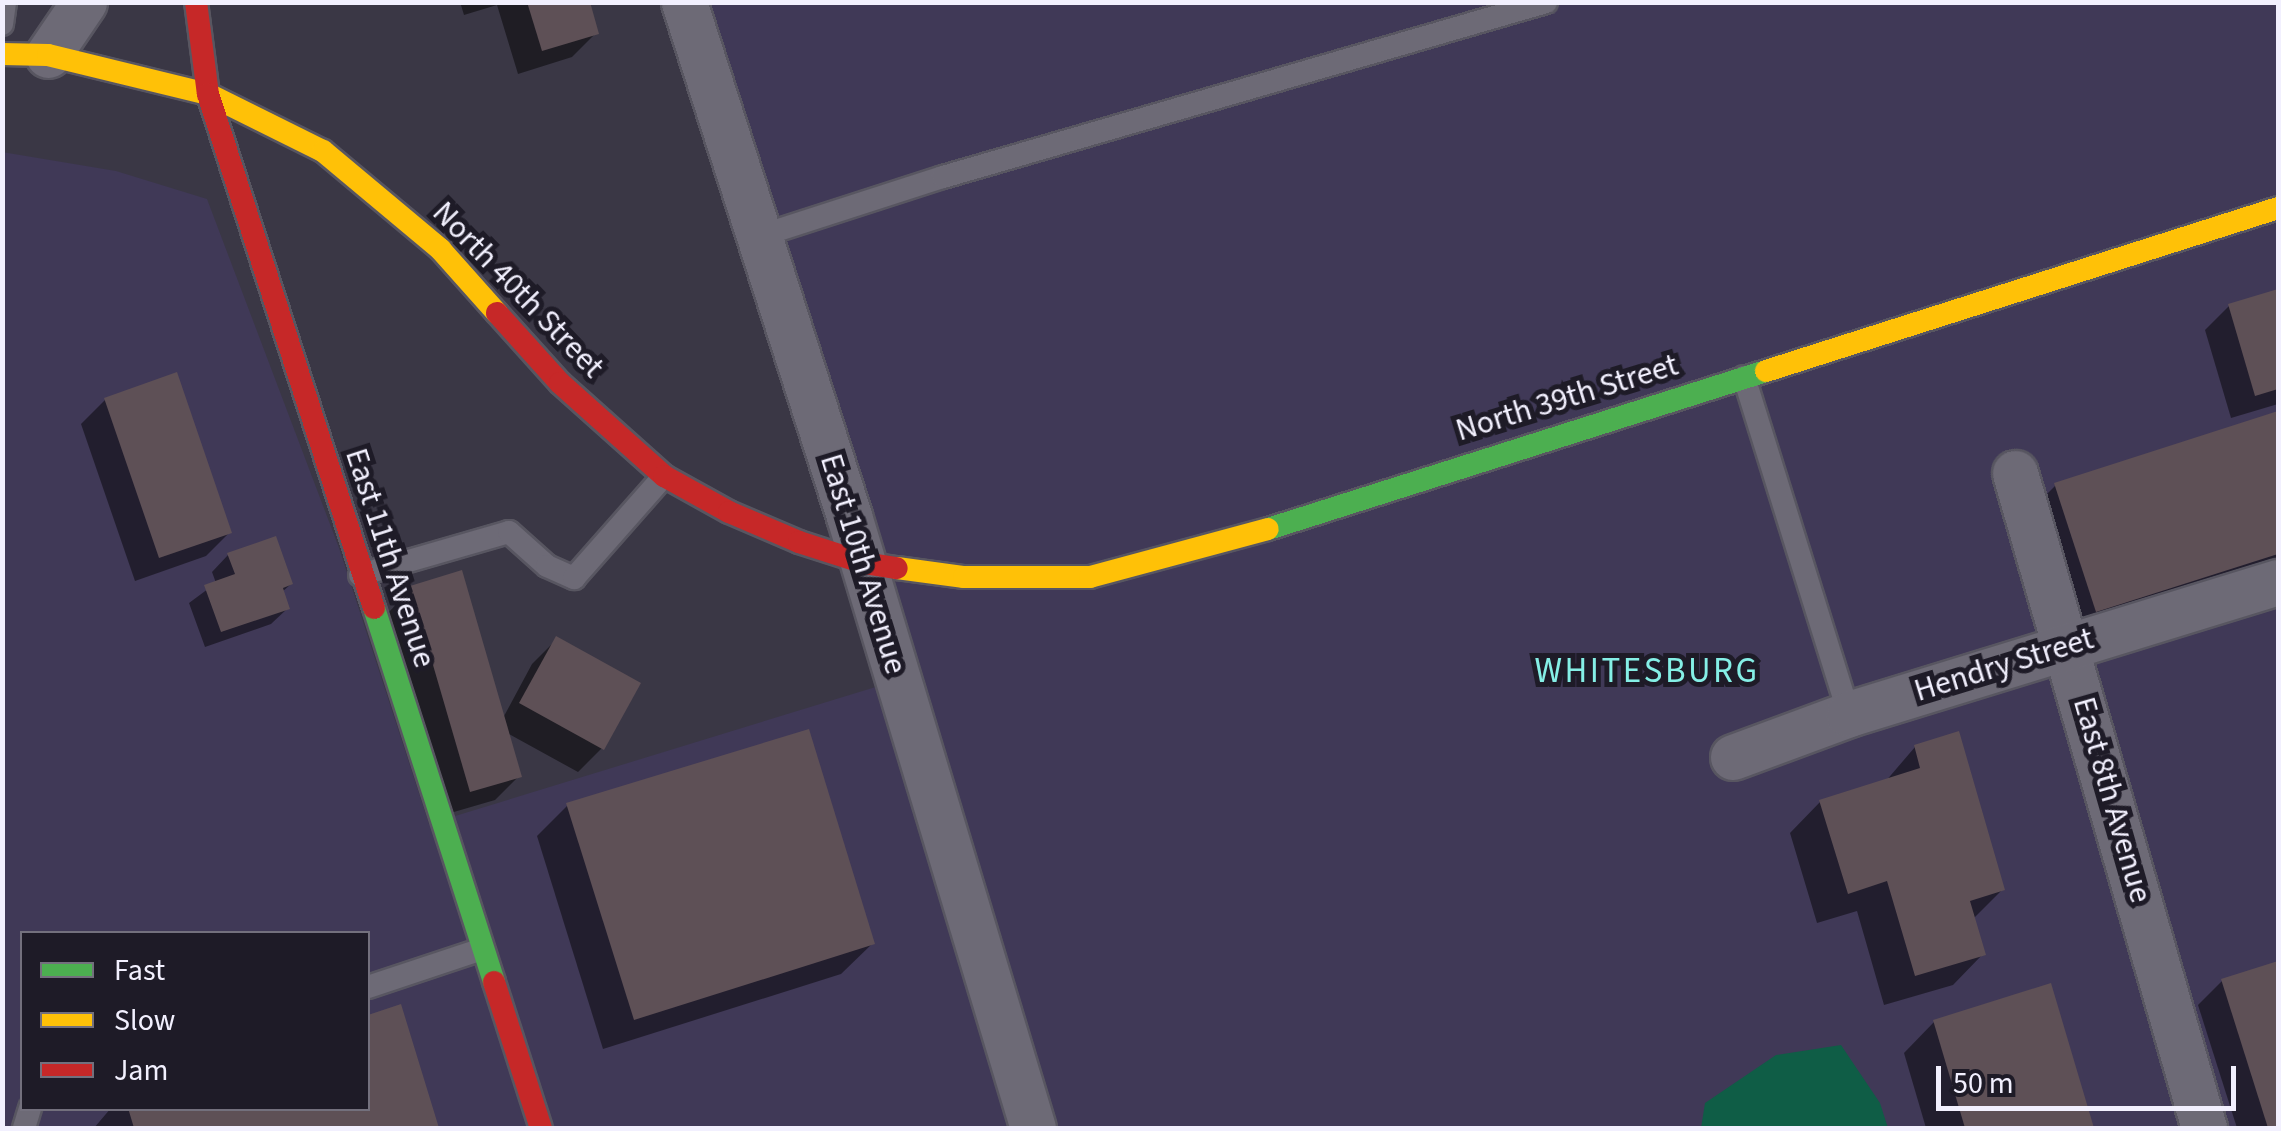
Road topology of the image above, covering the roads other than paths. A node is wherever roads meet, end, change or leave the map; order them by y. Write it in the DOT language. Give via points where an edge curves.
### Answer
graph roads {
  1 [pos="5,2"];
  2 [pos="84,2"];
  3 [pos="196,2"];
  4 [pos="684,2"];
  5 [pos="1546,2"];
  6 [pos="2,24"];
  7 [pos="2,54"];
  8 [pos="48,55"];
  9 [pos="208,94"];
  10 [pos="2278,208"];
  11 [pos="760,236"];
  12 [pos="1744,377"];
  13 [pos="2015,473"];
  14 [pos="664,476"];
  15 [pos="864,563"];
  16 [pos="360,575"];
  17 [pos="2278,582"];
  18 [pos="2068,644"];
  19 [pos="1849,714"];
  20 [pos="1733,756"];
  21 [pos="482,949"];
  22 [pos="370,986"];
  23 [pos="541,1128"];
  24 [pos="1033,1128"];
  25 [pos="2204,1128"];
  1 -- 6 [label="lane"];
  2 -- 8 [label="street"];
  3 -- 9 [label="main road, East 11th Avenue"];
  4 -- 11 [label="street, East 10th Avenue"];
  5 -- 11 [label="lane"];
  7 -- 8 [label="main road, North 40th Street"];
  8 -- 9 [label="main road, North 40th Street"];
  9 -- 14 [label="main road, North 40th Street" via="323,151 440,249 560,383"];
  9 -- 16 [label="main road, East 11th Avenue"];
  10 -- 12 [label="main road, North 39th Street"];
  11 -- 15 [label="street, East 10th Avenue"];
  12 -- 15 [label="main road, North 39th Street" via="1226,542 1090,577 964,577"];
  12 -- 19 [label="lane"];
  13 -- 18 [label="street, East 8th Avenue"];
  14 -- 15 [label="main road, North 40th Street" via="729,512"];
  14 -- 16 [label="lane" via="574,578 547,566 509,532"];
  15 -- 24 [label="street, East 10th Avenue"];
  16 -- 21 [label="main road, East 11th Avenue"];
  17 -- 18 [label="street, Hendry Street"];
  18 -- 19 [label="street, Hendry Street"];
  18 -- 25 [label="street, East 8th Avenue"];
  19 -- 20 [label="street, Hendry Street"];
  21 -- 22 [label="lane"];
  21 -- 23 [label="main road, East 11th Avenue"];
}
